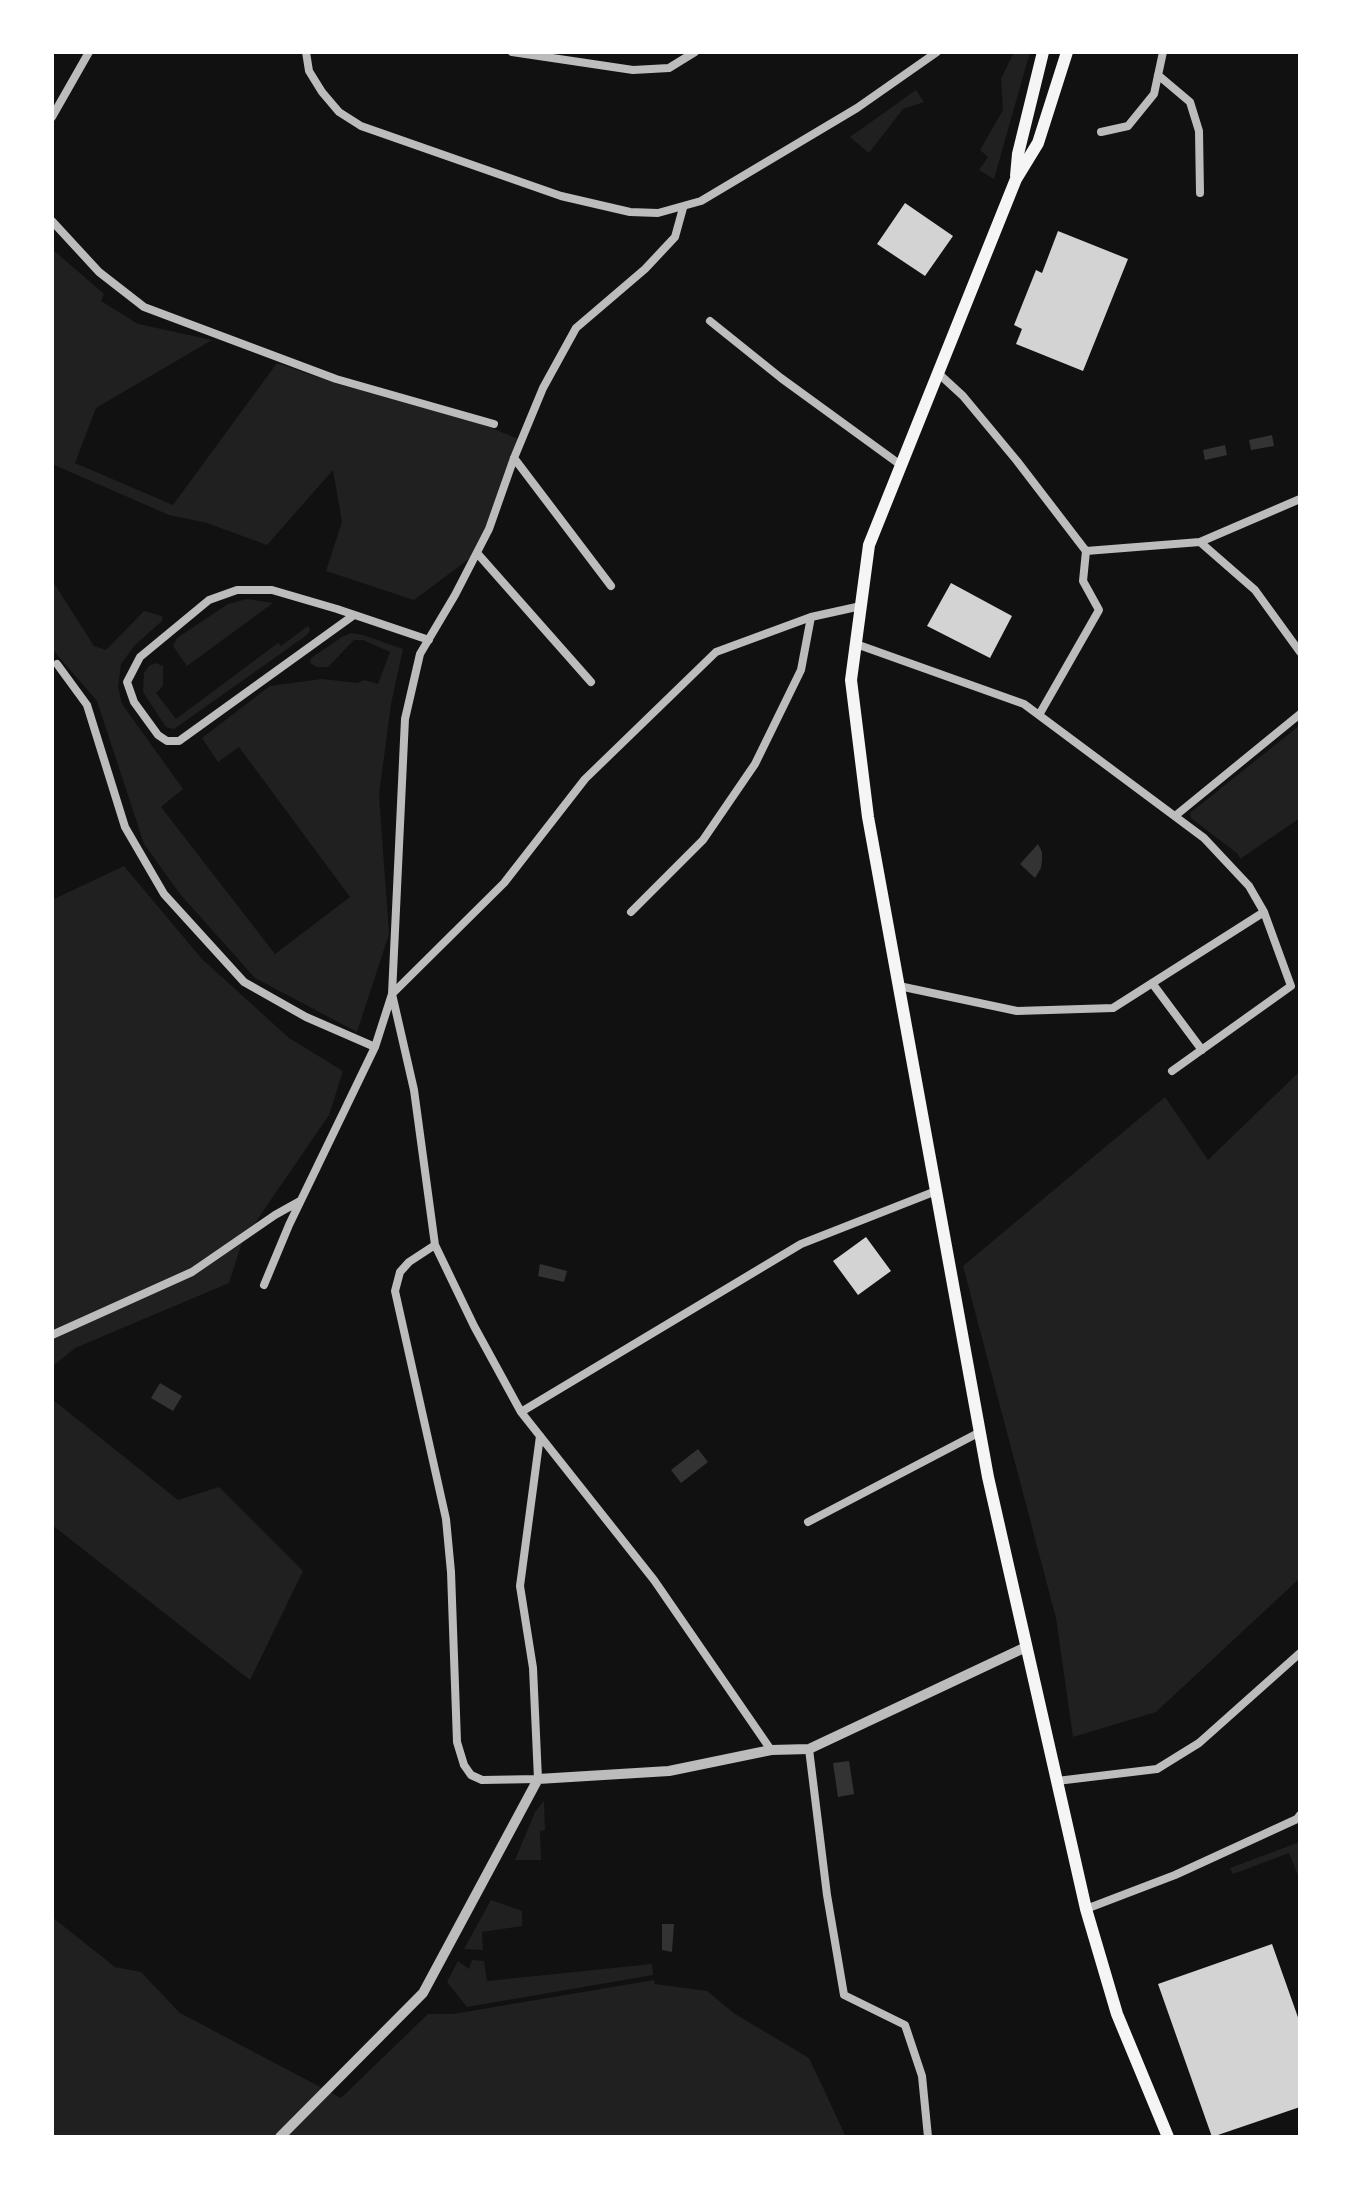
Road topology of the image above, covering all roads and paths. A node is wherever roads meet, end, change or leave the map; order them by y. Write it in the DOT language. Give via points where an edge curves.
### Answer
graph roads {
  1 [pos="89,52"];
  2 [pos="306,52"];
  3 [pos="512,52"];
  4 [pos="695,52"];
  5 [pos="937,52"];
  6 [pos="1043,52"];
  7 [pos="1067,52"];
  8 [pos="1163,52"];
  9 [pos="542,54"];
  10 [pos="1158,75"];
  11 [pos="52,117"];
  12 [pos="1101,132"];
  13 [pos="1016,179"];
  14 [pos="1200,193"];
  15 [pos="683,208"];
  16 [pos="52,221"];
  17 [pos="710,321"];
  18 [pos="938,373"];
  19 [pos="494,424"];
  20 [pos="514,458"];
  21 [pos="902,466"];
  22 [pos="1300,499"];
  23 [pos="1200,542"];
  24 [pos="1086,551"];
  25 [pos="477,553"];
  26 [pos="611,586"];
  27 [pos="861,606"];
  28 [pos="354,615"];
  29 [pos="811,617"];
  30 [pos="429,640"];
  31 [pos="856,644"];
  32 [pos="1300,652"];
  33 [pos="57,664"];
  34 [pos="591,682"];
  35 [pos="1300,714"];
  36 [pos="1039,715"];
  37 [pos="1175,816"];
  38 [pos="631,912"];
  39 [pos="1264,912"];
  40 [pos="1152,983"];
  41 [pos="899,986"];
  42 [pos="392,994"];
  43 [pos="375,1047"];
  44 [pos="1202,1050"];
  45 [pos="1172,1071"];
  46 [pos="936,1191"];
  47 [pos="300,1201"];
  48 [pos="435,1245"];
  49 [pos="264,1285"];
  50 [pos="52,1335"];
  51 [pos="521,1412"];
  52 [pos="980,1432"];
  53 [pos="540,1436"];
  54 [pos="808,1522"];
  55 [pos="1026,1647"];
  56 [pos="1300,1653"];
  57 [pos="809,1749"];
  58 [pos="771,1750"];
  59 [pos="538,1779"];
  60 [pos="1057,1781"];
  61 [pos="1300,1815"];
  62 [pos="1086,1909"];
  63 [pos="280,2137"];
  64 [pos="928,2137"];
  65 [pos="1168,2137"];
  1 -- 11 [label="street"];
  2 -- 15 [label="street" via="309,71 322,92 361,126 561,196 630,212"];
  3 -- 9 [label="street"];
  4 -- 9 [label="street" via="669,68 633,70"];
  5 -- 15 [label="street" via="857,108"];
  6 -- 13 [label="main road"];
  7 -- 13 [label="main road" via="1038,143"];
  8 -- 10 [label="street"];
  10 -- 12 [label="street" via="1154,94 1128,126"];
  10 -- 14 [label="street" via="1190,102 1199,131"];
  13 -- 18 [label="main road"];
  15 -- 20 [label="street" via="675,237 576,328"];
  16 -- 19 [label="street" via="99,272 144,307 336,379"];
  17 -- 21 [label="street"];
  18 -- 21 [label="main road"];
  18 -- 24 [label="street" via="963,396"];
  20 -- 25 [label="street"];
  20 -- 26 [label="street"];
  21 -- 27 [label="main road" via="869,545"];
  22 -- 23 [label="street"];
  23 -- 24 [label="street"];
  23 -- 32 [label="street" via="1255,590"];
  24 -- 36 [label="street" via="1083,581 1099,610"];
  25 -- 30 [label="street"];
  25 -- 34 [label="street"];
  27 -- 29 [label="street"];
  27 -- 31 [label="main road"];
  28 -- 28 [label="street" via="272,590 227,593 209,600 140,657 127,682 134,702 158,735 179,741"];
  28 -- 30 [label="street"];
  29 -- 38 [label="street" via="801,670 755,764 703,840"];
  29 -- 42 [label="street" via="716,652 585,779 504,883"];
  30 -- 42 [label="street" via="420,654 405,719"];
  31 -- 36 [label="street" via="1024,704"];
  31 -- 41 [label="main road" via="851,680 864,787"];
  33 -- 43 [label="street" via="87,705 125,827 164,894 244,982"];
  35 -- 37 [label="street"];
  36 -- 37 [label="street"];
  37 -- 39 [label="street" via="1249,886"];
  39 -- 40 [label="street"];
  39 -- 44 [label="street" via="1291,986"];
  40 -- 41 [label="street" via="1113,1008 1017,1011"];
  40 -- 44 [label="street"];
  41 -- 46 [label="main road"];
  42 -- 43 [label="street"];
  42 -- 48 [label="street" via="414,1090"];
  43 -- 47 [label="street"];
  44 -- 45 [label="street"];
  46 -- 51 [label="street" via="801,1244"];
  46 -- 52 [label="main road"];
  47 -- 49 [label="street"];
  47 -- 50 [label="street" via="192,1272"];
  48 -- 51 [label="street"];
  48 -- 59 [label="street" via="400,1272 395,1291 446,1519 459,1754 471,1775 482,1780"];
  51 -- 53 [label="street"];
  52 -- 54 [label="street"];
  52 -- 55 [label="main road"];
  53 -- 58 [label="street" via="654,1580"];
  53 -- 59 [label="street" via="520,1586 533,1668"];
  55 -- 57 [label="street"];
  55 -- 60 [label="main road"];
  56 -- 60 [label="street" via="1199,1743 1157,1769"];
  57 -- 58 [label="street"];
  57 -- 64 [label="street" via="844,1995 905,2025 922,2076"];
  58 -- 59 [label="street" via="669,1771"];
  59 -- 63 [label="street" via="423,1993"];
  60 -- 62 [label="main road"];
  61 -- 62 [label="street" via="1175,1875"];
  62 -- 65 [label="main road" via="1117,2014"];
}
